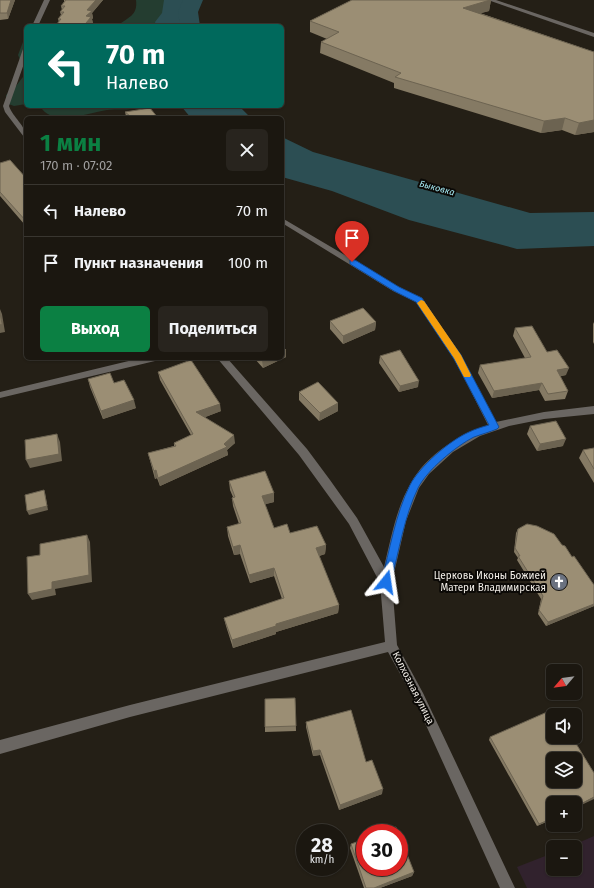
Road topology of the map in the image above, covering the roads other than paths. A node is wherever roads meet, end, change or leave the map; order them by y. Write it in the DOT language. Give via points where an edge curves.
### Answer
graph roads {
  1 [pos="47,0"];
  2 [pos="491,0"];
  3 [pos="36,24"];
  4 [pos="594,34"];
  5 [pos="24,55"];
  6 [pos="24,133"];
  7 [pos="284,221"];
  8 [pos="147,360"];
  9 [pos="224,360"];
  10 [pos="0,395"];
  11 [pos="594,410"];
  12 [pos="494,427"];
  13 [pos="386,582"];
  14 [pos="392,646"];
  15 [pos="0,747"];
  16 [pos="508,888"];
  1 -- 3 [label="street"];
  2 -- 4 [label="street"];
  5 -- 6 [label="street" via="6,106"];
  7 -- 12 [label="street" via="396,289 419,300 458,357"];
  8 -- 10 [label="street"];
  9 -- 13 [label="street, Колхозная улица" via="322,477 353,521"];
  11 -- 12 [label="street" via="541,416"];
  12 -- 13 [label="street" via="462,440 423,472 414,486 406,508"];
  13 -- 14 [label="street, Колхозная улица"];
  14 -- 15 [label="street" via="130,711"];
  14 -- 16 [label="street, Колхозная улица" via="425,709"];
}
